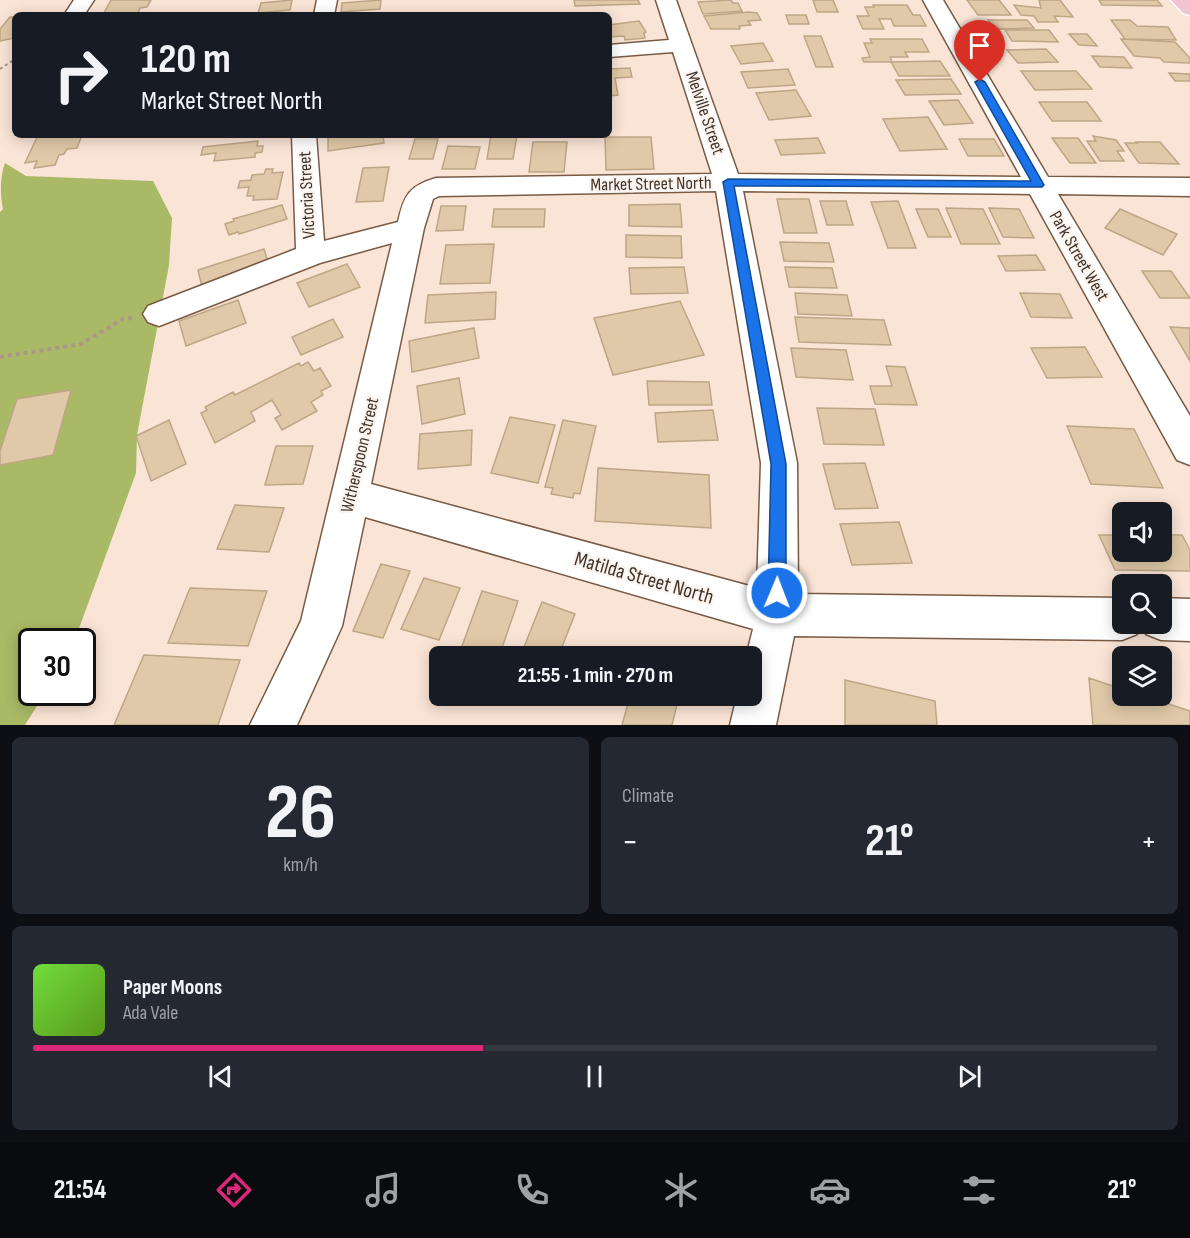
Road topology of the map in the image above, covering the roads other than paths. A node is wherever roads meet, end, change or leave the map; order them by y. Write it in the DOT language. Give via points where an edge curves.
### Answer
graph roads {
  1 [pos="666,0"];
  2 [pos="933,0"];
  3 [pos="1181,0"];
  4 [pos="1190,9"];
  5 [pos="682,45"];
  6 [pos="612,51"];
  7 [pos="303,138"];
  8 [pos="728,182"];
  9 [pos="1039,185"];
  10 [pos="436,187"];
  11 [pos="1190,187"];
  12 [pos="410,228"];
  13 [pos="311,255"];
  14 [pos="159,314"];
  15 [pos="1190,449"];
  16 [pos="351,495"];
  17 [pos="777,615"];
  18 [pos="1112,619"];
  19 [pos="1172,620"];
  20 [pos="1190,620"];
  21 [pos="273,725"];
  22 [pos="753,725"];
  1 -- 5 [label="street, Melville Street"];
  2 -- 9 [label="street, Park Street West"];
  3 -- 4 [label="main road"];
  5 -- 6 [label="street"];
  5 -- 8 [label="street, Melville Street"];
  7 -- 13 [label="street, Victoria Street"];
  8 -- 9 [label="street, Market Street North"];
  8 -- 10 [label="street, Market Street North"];
  8 -- 17 [label="street, Melville Street" via="779,464"];
  9 -- 11 [label="street, Market Street North"];
  9 -- 15 [label="street, Park Street West"];
  10 -- 12 [label="street, Witherspoon Street" via="418,197"];
  12 -- 13 [label="street"];
  12 -- 16 [label="street, Witherspoon Street"];
  13 -- 14 [label="street"];
  16 -- 17 [label="street, Matilda Street North"];
  16 -- 21 [label="street, Witherspoon Street" via="321,626"];
  17 -- 18 [label="street, Matilda Street North"];
  17 -- 22 [label="street, Melville Street"];
  19 -- 20 [label="street"];
}
